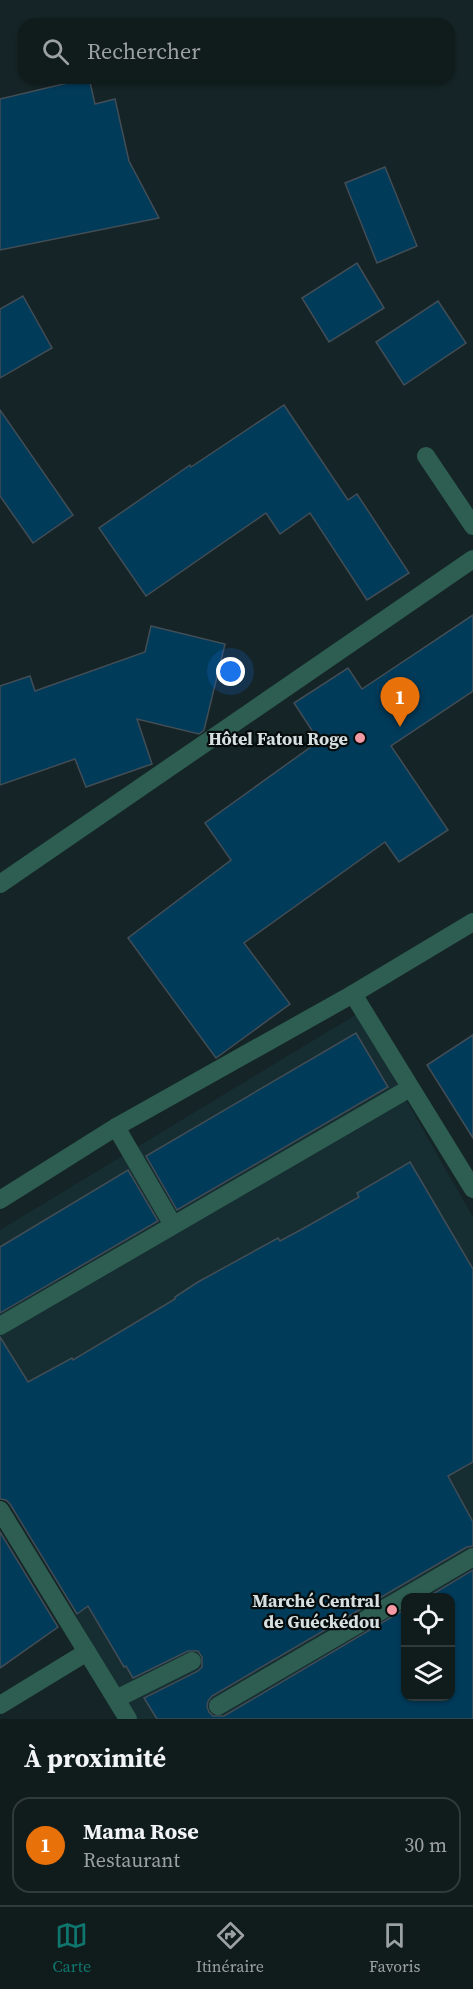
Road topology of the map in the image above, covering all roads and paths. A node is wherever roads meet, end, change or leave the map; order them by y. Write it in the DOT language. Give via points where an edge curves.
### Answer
graph roads {
  1 [pos="426,456"];
  2 [pos="473,526"];
  3 [pos="473,559"];
  4 [pos="0,884"];
  5 [pos="473,922"];
  6 [pos="353,994"];
  7 [pos="410,1088"];
  8 [pos="116,1127"];
  9 [pos="473,1189"];
  10 [pos="0,1200"];
  11 [pos="173,1225"];
  12 [pos="0,1326"];
  13 [pos="0,1510"];
  14 [pos="473,1557"];
  15 [pos="87,1652"];
  16 [pos="192,1661"];
  17 [pos="116,1699"];
  18 [pos="0,1705"];
  19 [pos="218,1706"];
  20 [pos="129,1719"];
  1 -- 2 [label="street"];
  3 -- 4 [label="street"];
  5 -- 6 [label="street"];
  6 -- 7 [label="street"];
  6 -- 8 [label="street"];
  7 -- 9 [label="street"];
  7 -- 11 [label="street"];
  8 -- 10 [label="street"];
  8 -- 11 [label="street"];
  11 -- 12 [label="street"];
  13 -- 15 [label="street"];
  14 -- 19 [label="street"];
  15 -- 17 [label="street"];
  15 -- 18 [label="street"];
  16 -- 17 [label="street"];
  17 -- 20 [label="street"];
}
